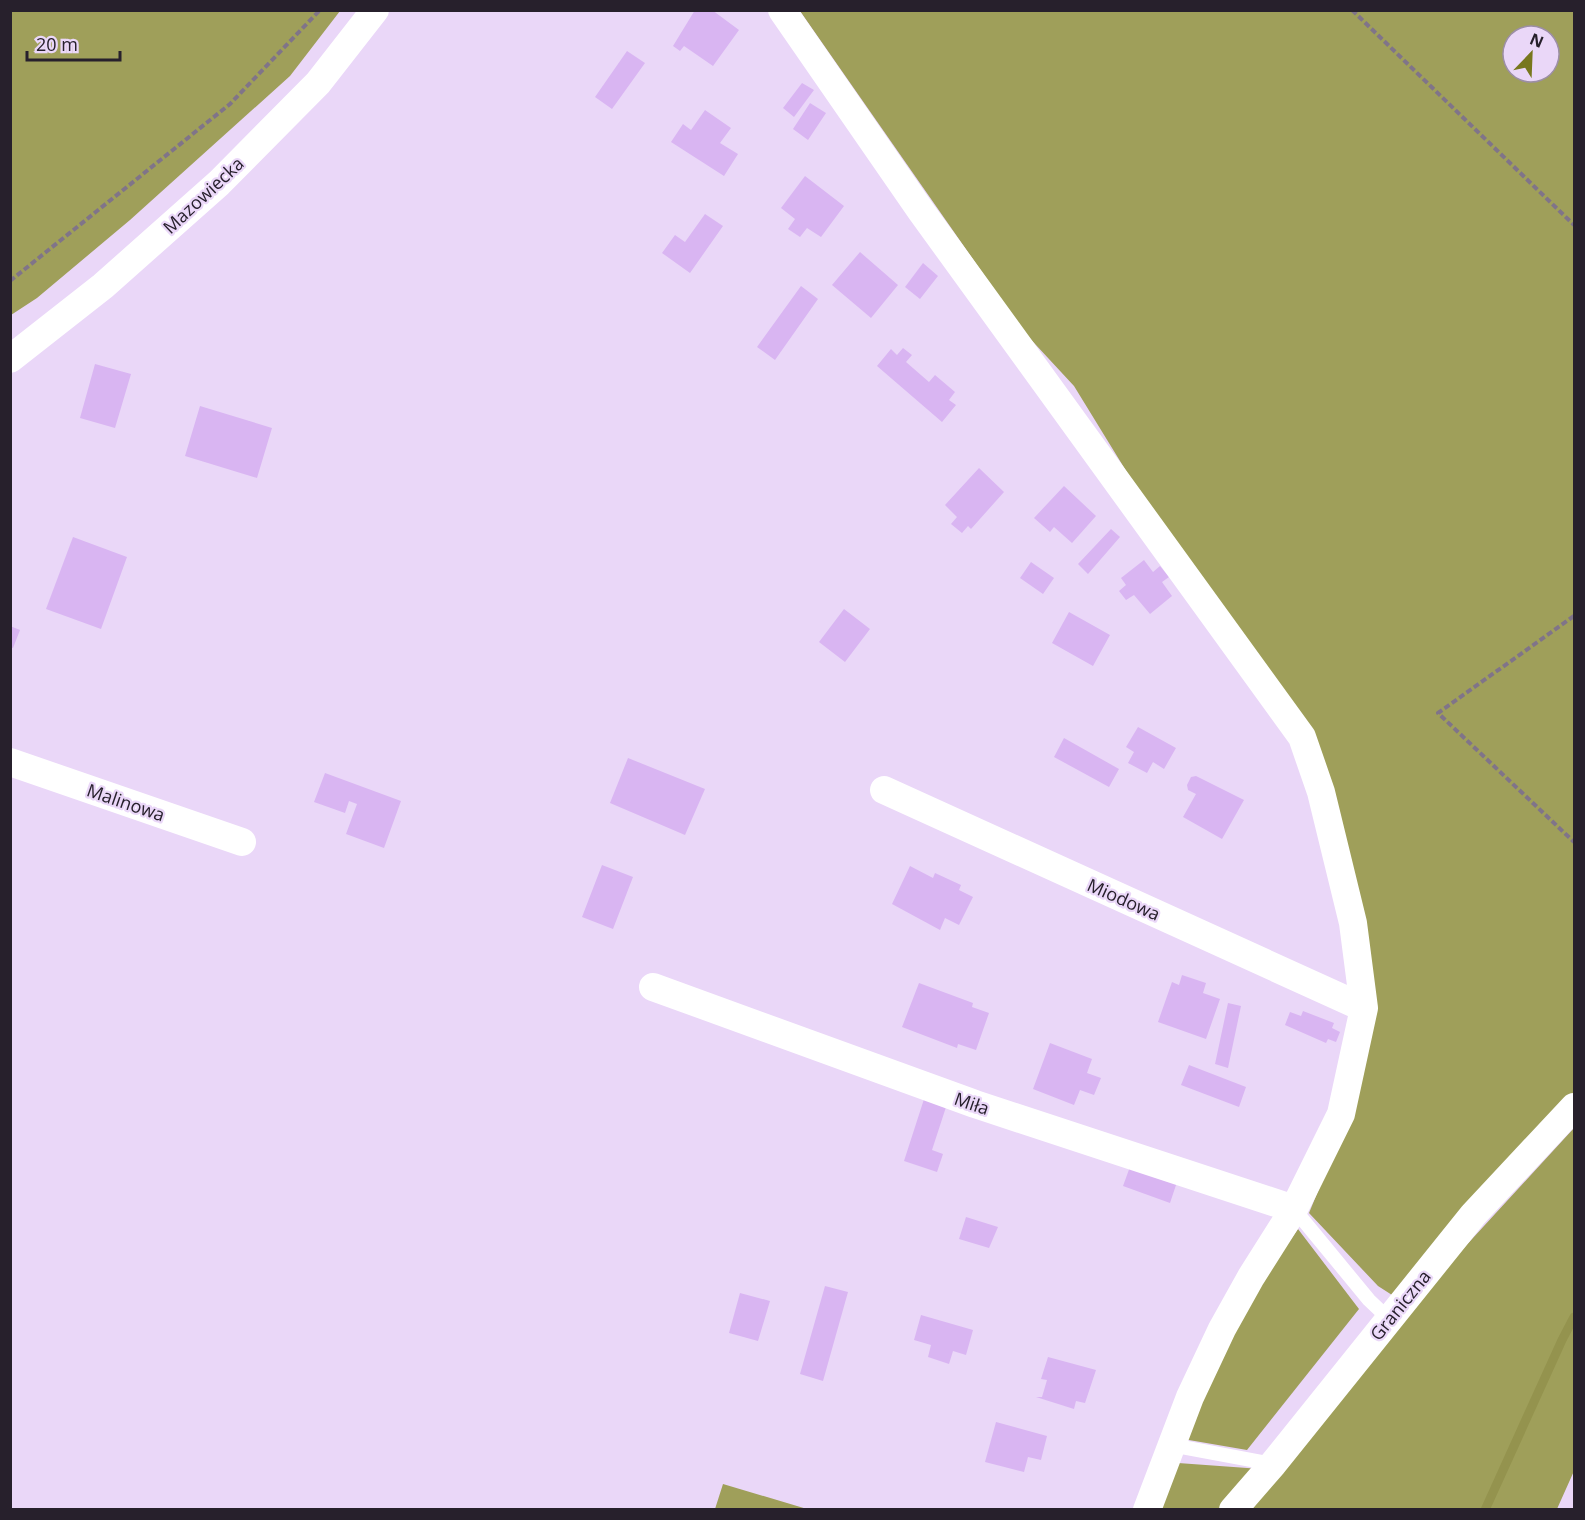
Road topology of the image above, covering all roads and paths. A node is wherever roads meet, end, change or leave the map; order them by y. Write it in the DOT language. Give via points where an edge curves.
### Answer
graph roads {
  1 [pos="320,10"];
  2 [pos="375,10"];
  3 [pos="782,10"];
  4 [pos="1352,10"];
  5 [pos="1575,225"];
  6 [pos="10,281"];
  7 [pos="10,359"];
  8 [pos="1575,616"];
  9 [pos="10,762"];
  10 [pos="884,790"];
  11 [pos="242,842"];
  12 [pos="1575,843"];
  13 [pos="653,987"];
  14 [pos="1364,1008"];
  15 [pos="1575,1107"];
  16 [pos="1294,1209"];
  17 [pos="1389,1318"];
  18 [pos="1171,1445"];
  19 [pos="1273,1464"];
  20 [pos="1147,1509"];
  21 [pos="1233,1509"];
  1 -- 6 [label="path" via="230,104"];
  2 -- 7 [label="street, Mazowiecka" via="318,83 219,183 103,286"];
  3 -- 14 [label="street" via="921,211 1302,737 1321,792 1353,923"];
  4 -- 5 [label="path"];
  8 -- 12 [label="path" via="1438,713"];
  9 -- 11 [label="street, Malinowa"];
  10 -- 14 [label="street, Miodowa"];
  13 -- 16 [label="street, Miła" via="975,1104"];
  14 -- 16 [label="street" via="1341,1114"];
  15 -- 17 [label="street, Graniczna" via="1473,1215"];
  16 -- 17 [label="lane" via="1369,1300"];
  16 -- 18 [label="street" via="1222,1329"];
  17 -- 19 [label="street, Graniczna"];
  18 -- 19 [label="lane"];
  18 -- 20 [label="street"];
  19 -- 21 [label="street, Graniczna"];
}
